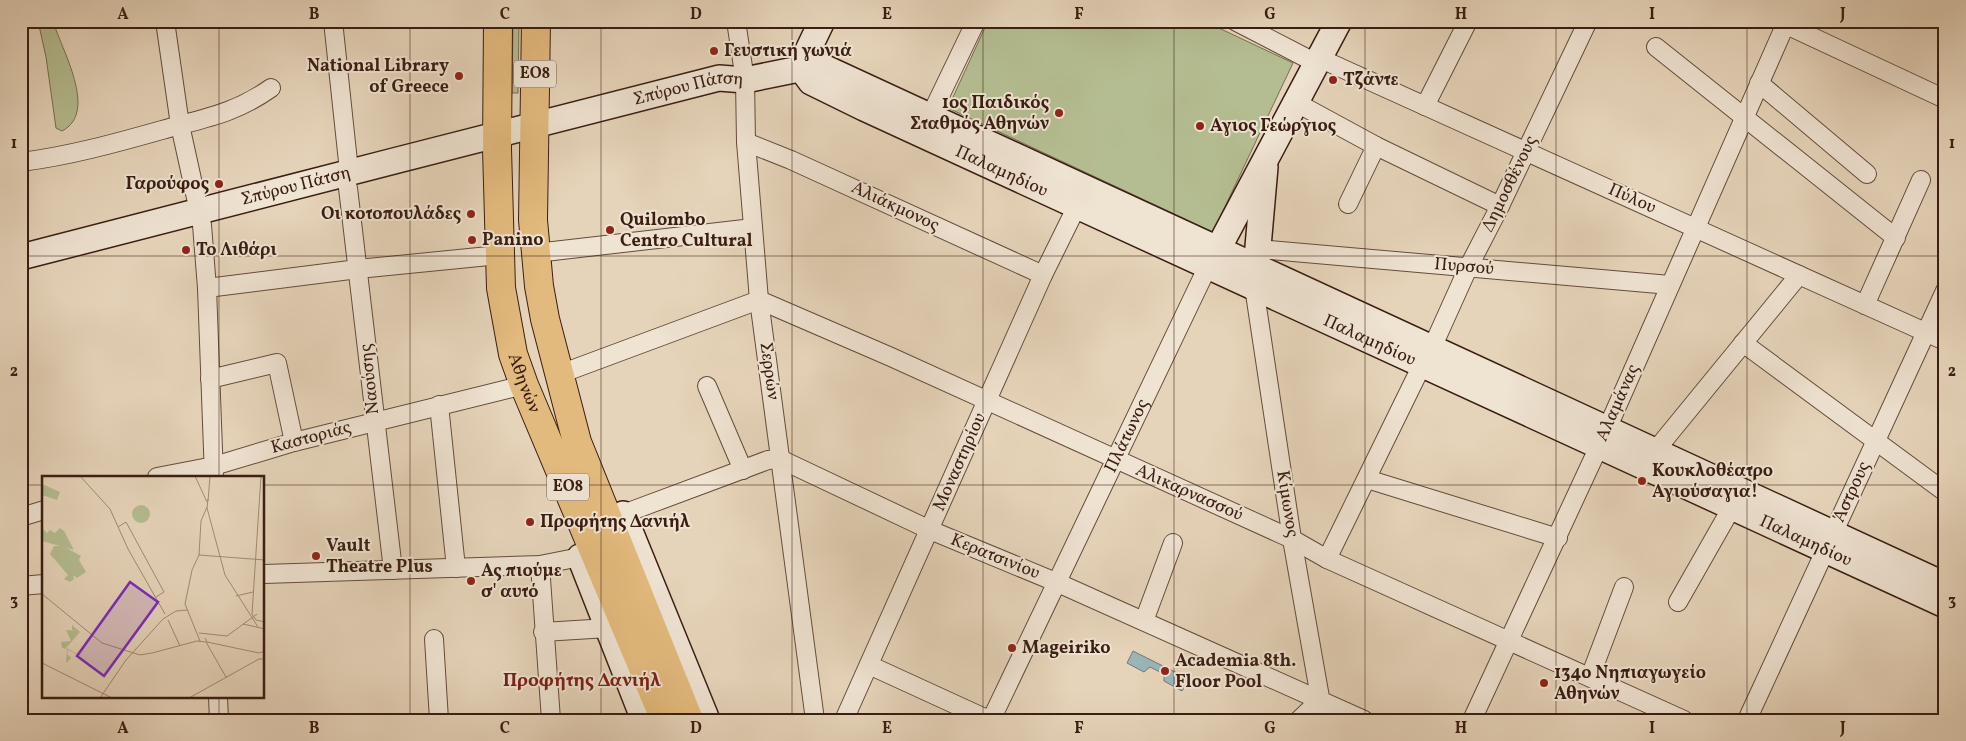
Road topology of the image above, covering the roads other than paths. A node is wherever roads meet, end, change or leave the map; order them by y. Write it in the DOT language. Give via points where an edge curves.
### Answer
graph roads {
  1 [pos="165,21"];
  2 [pos="333,21"];
  3 [pos="498,21"];
  4 [pos="536,21"];
  5 [pos="736,21"];
  6 [pos="822,21"];
  7 [pos="976,21"];
  8 [pos="1235,21"];
  9 [pos="1339,21"];
  10 [pos="1468,21"];
  11 [pos="1588,21"];
  12 [pos="1784,22"];
  13 [pos="1656,47"];
  14 [pos="1318,61"];
  15 [pos="800,67"];
  16 [pos="745,80"];
  17 [pos="1760,83"];
  18 [pos="271,88"];
  19 [pos="1945,99"];
  20 [pos="1295,102"];
  21 [pos="1425,106"];
  22 [pos="1744,118"];
  23 [pos="180,124"];
  24 [pos="926,125"];
  25 [pos="534,133"];
  26 [pos="746,142"];
  27 [pos="497,143"];
  28 [pos="1376,146"];
  29 [pos="1526,151"];
  30 [pos="1266,154"];
  31 [pos="21,162"];
  32 [pos="1867,174"];
  33 [pos="348,180"];
  34 [pos="1921,180"];
  35 [pos="1348,204"];
  36 [pos="1077,206"];
  37 [pos="1500,206"];
  38 [pos="201,218"];
  39 [pos="753,228"];
  40 [pos="1695,228"];
  41 [pos="1896,238"];
  42 [pos="536,253"];
  43 [pos="499,255"];
  44 [pos="21,257"];
  45 [pos="1213,258"];
  46 [pos="1256,268"];
  47 [pos="1468,268"];
  48 [pos="358,269"];
  49 [pos="21,271"];
  50 [pos="1043,275"];
  51 [pos="1798,275"];
  52 [pos="1670,285"];
  53 [pos="207,288"];
  54 [pos="1945,291"];
  55 [pos="759,300"];
  56 [pos="1865,305"];
  57 [pos="1925,332"];
  58 [pos="1945,341"];
  59 [pos="1743,343"];
  60 [pos="1427,356"];
  61 [pos="560,374"];
  62 [pos="210,379"];
  63 [pos="524,385"];
  64 [pos="707,386"];
  65 [pos="987,401"];
  66 [pos="439,405"];
  67 [pos="374,421"];
  68 [pos="1603,437"];
  69 [pos="294,442"];
  70 [pos="549,442"];
  71 [pos="1875,442"];
  72 [pos="1655,451"];
  73 [pos="780,459"];
  74 [pos="1115,459"];
  75 [pos="743,470"];
  76 [pos="214,472"];
  77 [pos="168,476"];
  78 [pos="1367,479"];
  79 [pos="1945,492"];
  80 [pos="1732,507"];
  81 [pos="42,511"];
  82 [pos="624,514"];
  83 [pos="21,517"];
  84 [pos="930,530"];
  85 [pos="1558,538"];
  86 [pos="1292,539"];
  87 [pos="1829,542"];
  88 [pos="1173,543"];
  89 [pos="580,557"];
  90 [pos="1328,559"];
  91 [pos="540,565"];
  92 [pos="456,568"];
  93 [pos="394,570"];
  94 [pos="265,574"];
  95 [pos="1058,583"];
  96 [pos="42,584"];
  97 [pos="622,585"];
  98 [pos="1945,585"];
  99 [pos="21,586"];
  100 [pos="1624,587"];
  101 [pos="1678,602"];
  102 [pos="1945,605"];
  103 [pos="1144,621"];
  104 [pos="608,628"];
  105 [pos="543,632"];
  106 [pos="434,639"];
  107 [pos="1510,640"];
  108 [pos="869,665"];
  109 [pos="1590,677"];
  110 [pos="218,698"];
  111 [pos="1320,700"];
  112 [pos="219,720"];
  113 [pos="439,720"];
  114 [pos="551,720"];
  115 [pos="644,720"];
  116 [pos="664,720"];
  117 [pos="689,720"];
  118 [pos="707,720"];
  119 [pos="815,720"];
  120 [pos="844,720"];
  121 [pos="990,720"];
  122 [pos="1299,720"];
  123 [pos="1324,720"];
  124 [pos="1364,720"];
  125 [pos="1472,720"];
  126 [pos="1684,720"];
  127 [pos="1747,720"];
  1 -- 23 [label="street"];
  2 -- 33 [label="street, Ναούσης"];
  3 -- 27 [label="highway, Αθηνών / ΕΟ8"];
  4 -- 25 [label="highway, Αθηνών / ΕΟ8"];
  5 -- 16 [label="street, Σερρών"];
  6 -- 15 [label="street"];
  7 -- 24 [label="street"];
  8 -- 14 [label="street, Πύλου"];
  9 -- 14 [label="street, Πλάτωνος"];
  10 -- 21 [label="street"];
  11 -- 29 [label="street, Δημοσθένους"];
  12 -- 17 [label="street, Αλαμάνας"];
  12 -- 19 [label="street"];
  13 -- 22 [label="street"];
  14 -- 20 [label="street, Πλάτωνος"];
  14 -- 21 [label="street, Πύλου"];
  15 -- 16 [label="street"];
  15 -- 24 [label="street, Παλαμηδίου" via="811,82"];
  16 -- 25 [label="street, Σπύρου Πάτση" via="719,78"];
  16 -- 26 [label="street, Σερρών"];
  17 -- 22 [label="street, Αλαμάνας"];
  17 -- 32 [label="street"];
  18 -- 23 [label="street" via="237,109"];
  20 -- 28 [label="street"];
  20 -- 30 [label="street, Πλάτωνος"];
  21 -- 29 [label="street, Πύλου"];
  22 -- 40 [label="street, Αλαμάνας"];
  22 -- 41 [label="street"];
  23 -- 31 [label="street" via="96,147"];
  23 -- 38 [label="street"];
  24 -- 36 [label="street, Παλαμηδίου"];
  24 -- 45 [label="street, Παλαμηδίου"];
  25 -- 27 [label="street, Σπύρου Πάτση"];
  25 -- 42 [label="highway, Αθηνών / ΕΟ8"];
  26 -- 39 [label="street, Σερρών"];
  26 -- 50 [label="street, Αλιάκμονος"];
  27 -- 33 [label="street, Σπύρου Πάτση"];
  27 -- 43 [label="highway, Αθηνών / ΕΟ8"];
  28 -- 35 [label="street"];
  28 -- 37 [label="street"];
  29 -- 37 [label="street, Δημοσθένους"];
  29 -- 40 [label="street, Πύλου"];
  30 -- 45 [label="street, Πλάτωνος"];
  30 -- 46 [label="street, Πλάτωνος"];
  33 -- 38 [label="street, Σπύρου Πάτση"];
  33 -- 48 [label="street, Ναούσης"];
  34 -- 41 [label="street"];
  36 -- 45 [label="street, Παλαμηδίου"];
  36 -- 50 [label="street, Μοναστηρίου"];
  37 -- 47 [label="street, Δημοσθένους"];
  38 -- 44 [label="street, Σπύρου Πάτση"];
  38 -- 49 [label="street, Σπύρου Πάτση"];
  38 -- 53 [label="street"];
  39 -- 42 [label="street"];
  39 -- 55 [label="street, Σερρών"];
  40 -- 51 [label="street, Πύλου"];
  40 -- 52 [label="street, Αλαμάνας"];
  41 -- 56 [label="street"];
  42 -- 61 [label="highway, Αθηνών / ΕΟ8" via="545,319"];
  43 -- 48 [label="street"];
  43 -- 63 [label="highway, Αθηνών / ΕΟ8" via="506,324"];
  45 -- 46 [label="street, Παλαμηδίου"];
  45 -- 74 [label="street, Πλάτωνος"];
  46 -- 47 [label="street, Πυρσού"];
  46 -- 60 [label="street, Παλαμηδίου"];
  46 -- 86 [label="street, Κίμωνος"];
  47 -- 52 [label="street, Πυρσού"];
  47 -- 60 [label="street, Δημοσθένους"];
  48 -- 53 [label="street"];
  48 -- 67 [label="street, Ναούσης"];
  50 -- 65 [label="street, Μοναστηρίου"];
  51 -- 56 [label="street, Πύλου"];
  51 -- 59 [label="street"];
  52 -- 68 [label="street, Αλαμάνας"];
  53 -- 62 [label="street"];
  54 -- 57 [label="street, Άστρους"];
  55 -- 61 [label="street"];
  55 -- 65 [label="street, Αλικαρνασσού"];
  55 -- 73 [label="street, Σερρών"];
  56 -- 57 [label="street, Πύλου"];
  57 -- 58 [label="street, Πύλου"];
  57 -- 71 [label="street, Άστρους"];
  59 -- 71 [label="street"];
  59 -- 72 [label="street"];
  60 -- 68 [label="street, Παλαμηδίου"];
  60 -- 78 [label="street, Δημοσθένους"];
  61 -- 82 [label="highway"];
  61 -- 97 [label="highway, Αθηνών / ΕΟ8"];
  62 -- 69 [label="street" via="277,363"];
  62 -- 76 [label="street"];
  63 -- 66 [label="street, Καστοριάς"];
  63 -- 70 [label="highway, Αθηνών / ΕΟ8"];
  64 -- 75 [label="street"];
  65 -- 74 [label="street, Αλικαρνασσού"];
  65 -- 84 [label="street, Μοναστηρίου"];
  66 -- 67 [label="street, Καστοριάς"];
  66 -- 92 [label="street"];
  67 -- 69 [label="street, Καστοριάς"];
  67 -- 93 [label="street, Ναούσης"];
  68 -- 72 [label="street, Παλαμηδίου"];
  68 -- 80 [label="street, Παλαμηδίου"];
  68 -- 85 [label="street, Αλαμάνας"];
  69 -- 76 [label="street, Καστοριάς"];
  70 -- 89 [label="highway"];
  70 -- 97 [label="highway, Αθηνών / ΕΟ8"];
  71 -- 79 [label="street"];
  71 -- 87 [label="street, Άστρους"];
  72 -- 87 [label="street, Παλαμηδίου"];
  73 -- 75 [label="street"];
  73 -- 84 [label="street, Κερατσινίου"];
  73 -- 119 [label="street, Σερρών"];
  74 -- 86 [label="street, Αλικαρνασσού"];
  74 -- 95 [label="street, Πλάτωνος"];
  75 -- 82 [label="street"];
  76 -- 77 [label="street, Καστοριάς"];
  78 -- 85 [label="street"];
  78 -- 90 [label="street, Δημοσθένους"];
  80 -- 87 [label="street, Παλαμηδίου"];
  80 -- 101 [label="street"];
  81 -- 83 [label="street"];
  82 -- 118 [label="street"];
  84 -- 95 [label="street, Κερατσινίου"];
  84 -- 108 [label="street, Μοναστηρίου"];
  85 -- 107 [label="street, Αλαμάνας"];
  86 -- 90 [label="street, Αλικαρνασσού"];
  86 -- 111 [label="street, Κίμωνος"];
  87 -- 98 [label="street, Παλαμηδίου"];
  87 -- 102 [label="street, Παλαμηδίου"];
  87 -- 127 [label="street, Άστρους"];
  88 -- 103 [label="street"];
  89 -- 91 [label="street"];
  89 -- 104 [label="street"];
  90 -- 107 [label="street, Αλικαρνασσού"];
  91 -- 92 [label="street"];
  91 -- 105 [label="street"];
  92 -- 93 [label="street"];
  93 -- 94 [label="street"];
  95 -- 103 [label="street, Κερατσινίου"];
  95 -- 121 [label="street, Πλάτωνος"];
  96 -- 99 [label="street"];
  97 -- 116 [label="highway, Αθηνών / ΕΟ8"];
  97 -- 117 [label="highway, Αθηνών / ΕΟ8"];
  100 -- 109 [label="street"];
  103 -- 111 [label="street, Κερατσινίου"];
  104 -- 105 [label="street"];
  104 -- 115 [label="street"];
  105 -- 114 [label="street"];
  106 -- 113 [label="street"];
  107 -- 109 [label="street, Αλικαρνασσού"];
  107 -- 125 [label="street, Αλαμάνας"];
  108 -- 120 [label="street, Μοναστηρίου"];
  108 -- 121 [label="street"];
  109 -- 126 [label="street, Αλικαρνασσού"];
  110 -- 112 [label="street"];
  111 -- 122 [label="street"];
  111 -- 123 [label="street, Κίμωνος"];
  111 -- 124 [label="street, Κερατσινίου"];
}
